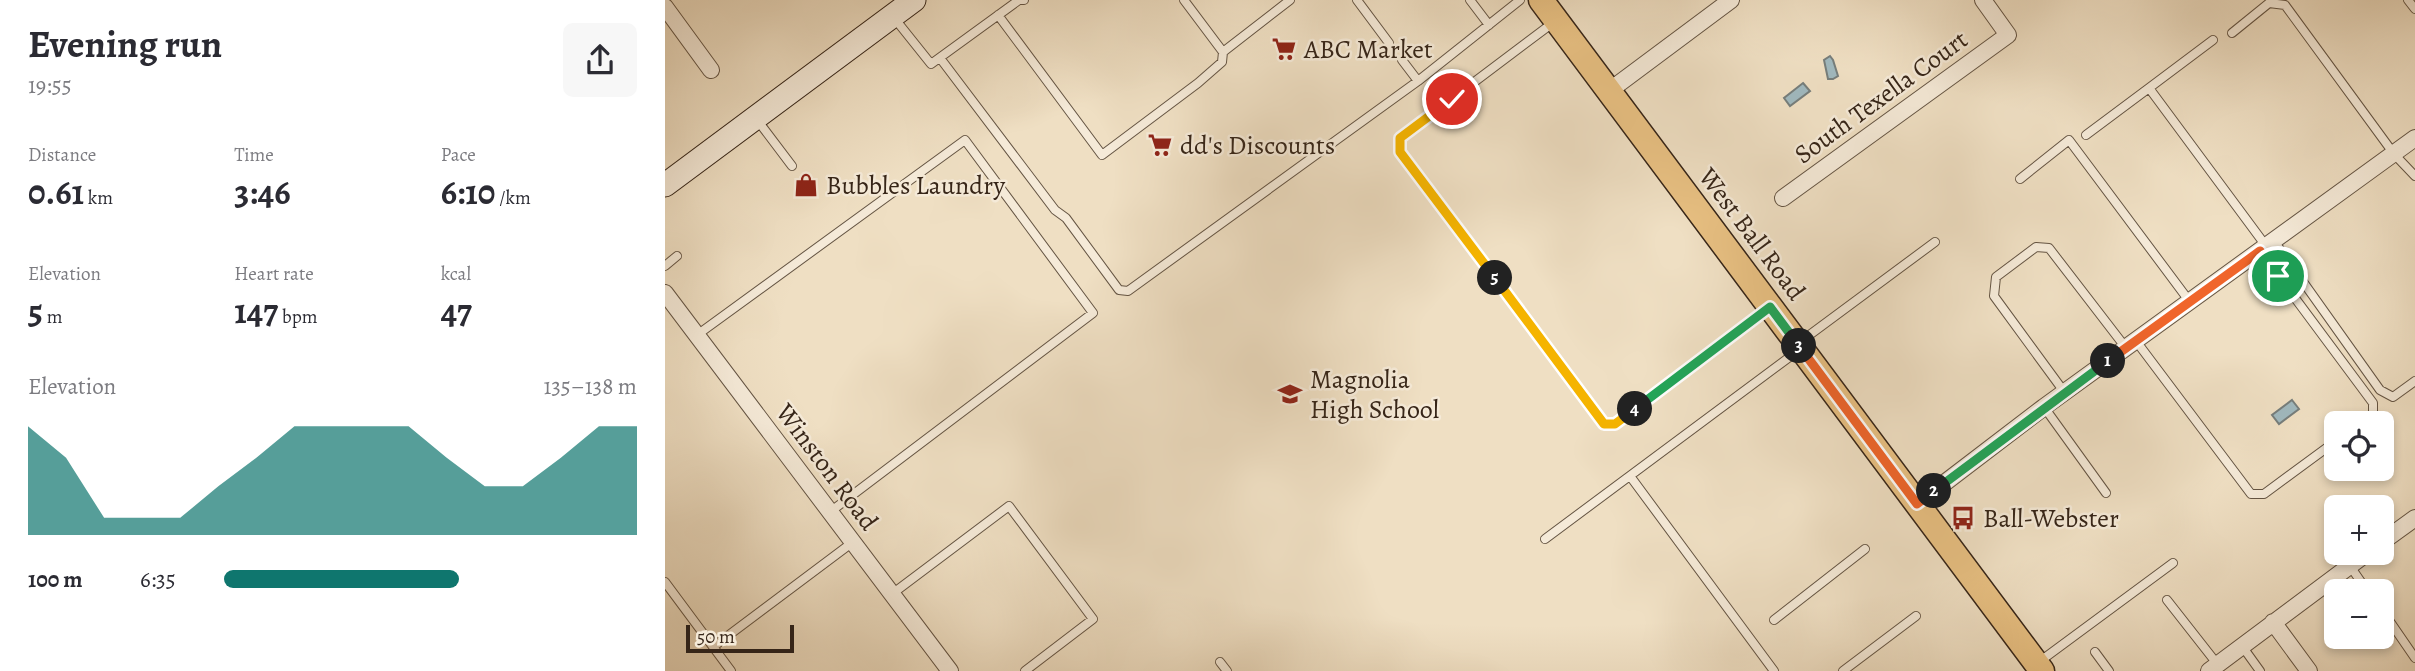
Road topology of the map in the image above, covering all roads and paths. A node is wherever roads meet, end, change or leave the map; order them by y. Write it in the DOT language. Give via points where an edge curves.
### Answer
graph roads {
  1 [pos="914,0"];
  2 [pos="1019,0"];
  3 [pos="1024,0"];
  4 [pos="1184,0"];
  5 [pos="1290,0"];
  6 [pos="1357,0"];
  7 [pos="1471,0"];
  8 [pos="1520,0"];
  9 [pos="1541,0"];
  10 [pos="1731,0"];
  11 [pos="1983,0"];
  12 [pos="2408,0"];
  13 [pos="665,7"];
  14 [pos="887,8"];
  15 [pos="2415,9"];
  16 [pos="998,15"];
  17 [pos="1556,20"];
  18 [pos="1489,25"];
  19 [pos="2232,33"];
  20 [pos="2213,40"];
  21 [pos="1389,43"];
  22 [pos="1223,52"];
  23 [pos="940,58"];
  24 [pos="1402,60"];
  25 [pos="711,70"];
  26 [pos="1418,81"];
  27 [pos="2149,88"];
  28 [pos="1608,91"];
  29 [pos="756,118"];
  30 [pos="2085,135"];
  31 [pos="2415,138"];
  32 [pos="2394,154"];
  33 [pos="792,166"];
  34 [pos="2415,176"];
  35 [pos="2020,179"];
  36 [pos="665,185"];
  37 [pos="1783,198"];
  38 [pos="1934,242"];
  39 [pos="2266,246"];
  40 [pos="677,256"];
  41 [pos="665,266"];
  42 [pos="665,293"];
  43 [pos="2190,302"];
  44 [pos="1770,307"];
  45 [pos="697,335"];
  46 [pos="2131,345"];
  47 [pos="1799,346"];
  48 [pos="2415,381"];
  49 [pos="2065,393"];
  50 [pos="2044,407"];
  51 [pos="2373,411"];
  52 [pos="2324,450"];
  53 [pos="1630,476"];
  54 [pos="2106,493"];
  55 [pos="1917,504"];
  56 [pos="830,512"];
  57 [pos="2415,518"];
  58 [pos="2394,533"];
  59 [pos="1545,539"];
  60 [pos="853,542"];
  61 [pos="1865,549"];
  62 [pos="2173,563"];
  63 [pos="2350,565"];
  64 [pos="2359,579"];
  65 [pos="665,582"];
  66 [pos="892,594"];
  67 [pos="2167,600"];
  68 [pos="1916,616"];
  69 [pos="1774,620"];
  70 [pos="2273,622"];
  71 [pos="2394,627"];
  72 [pos="2242,646"];
  73 [pos="713,647"];
  74 [pos="2095,652"];
  75 [pos="2415,658"];
  76 [pos="1220,662"];
  77 [pos="2214,668"];
  78 [pos="2039,669"];
  79 [pos="730,671"];
  80 [pos="950,671"];
  81 [pos="1025,671"];
  82 [pos="1227,671"];
  83 [pos="1774,671"];
  84 [pos="1843,671"];
  85 [pos="2109,671"];
  86 [pos="2260,671"];
  87 [pos="2309,671"];
  1 -- 14 [label="main road"];
  2 -- 3 [label="lane"];
  2 -- 16 [label="lane"];
  4 -- 22 [label="lane"];
  5 -- 22 [label="lane"];
  6 -- 21 [label="lane"];
  7 -- 18 [label="lane"];
  8 -- 18 [label="lane"];
  9 -- 17 [label="main road, West Ball Road"];
  10 -- 28 [label="street"];
  11 -- 37 [label="street, South Texella Court" via="2008,35"];
  12 -- 15 [label="lane"];
  13 -- 25 [label="street"];
  14 -- 23 [label="lane" via="931,64"];
  14 -- 29 [label="main road"];
  16 -- 22 [label="lane" via="1102,155 1198,83 1222,62"];
  16 -- 23 [label="lane"];
  17 -- 28 [label="main road, West Ball Road"];
  17 -- 44 [label="lane" via="1400,138 1400,152 1604,424 1615,424"];
  18 -- 26 [label="lane"];
  19 -- 32 [label="lane" via="2269,3 2285,5"];
  20 -- 27 [label="lane"];
  23 -- 26 [label="lane" via="1119,290 1128,291"];
  24 -- 26 [label="lane"];
  27 -- 30 [label="lane"];
  27 -- 39 [label="lane"];
  28 -- 44 [label="main road, West Ball Road"];
  29 -- 33 [label="lane"];
  29 -- 36 [label="main road"];
  31 -- 32 [label="street"];
  32 -- 34 [label="lane"];
  32 -- 39 [label="street"];
  35 -- 43 [label="lane" via="2069,140"];
  38 -- 47 [label="lane"];
  39 -- 43 [label="street"];
  39 -- 48 [label="lane" via="2380,390 2393,397"];
  39 -- 51 [label="lane" via="2373,403"];
  40 -- 41 [label="lane"];
  42 -- 45 [label="street, Winston Road"];
  43 -- 46 [label="street"];
  44 -- 47 [label="main road, West Ball Road"];
  45 -- 56 [label="street, Winston Road"];
  45 -- 56 [label="lane" via="965,140 1093,313"];
  46 -- 49 [label="street"];
  46 -- 49 [label="lane" via="2049,248 2036,247 1996,277 1994,296"];
  46 -- 52 [label="lane" via="2251,494 2264,494"];
  47 -- 53 [label="lane"];
  47 -- 55 [label="main road, West Ball Road"];
  49 -- 50 [label="street"];
  50 -- 54 [label="lane"];
  50 -- 55 [label="street"];
  53 -- 59 [label="lane"];
  53 -- 83 [label="lane"];
  55 -- 78 [label="main road, West Ball Road"];
  56 -- 60 [label="street, Winston Road"];
  57 -- 58 [label="street"];
  60 -- 66 [label="street, Winston Road"];
  60 -- 73 [label="lane"];
  61 -- 69 [label="lane"];
  62 -- 78 [label="lane"];
  63 -- 64 [label="lane"];
  63 -- 70 [label="street"];
  65 -- 73 [label="lane"];
  66 -- 80 [label="street, Winston Road"];
  66 -- 81 [label="lane" via="1009,506 1093,619"];
  67 -- 77 [label="lane"];
  68 -- 84 [label="lane"];
  70 -- 72 [label="street"];
  70 -- 87 [label="street"];
  71 -- 75 [label="lane"];
  72 -- 77 [label="street"];
  72 -- 86 [label="lane"];
  73 -- 79 [label="lane"];
  74 -- 85 [label="lane"];
  76 -- 82 [label="lane"];
}
